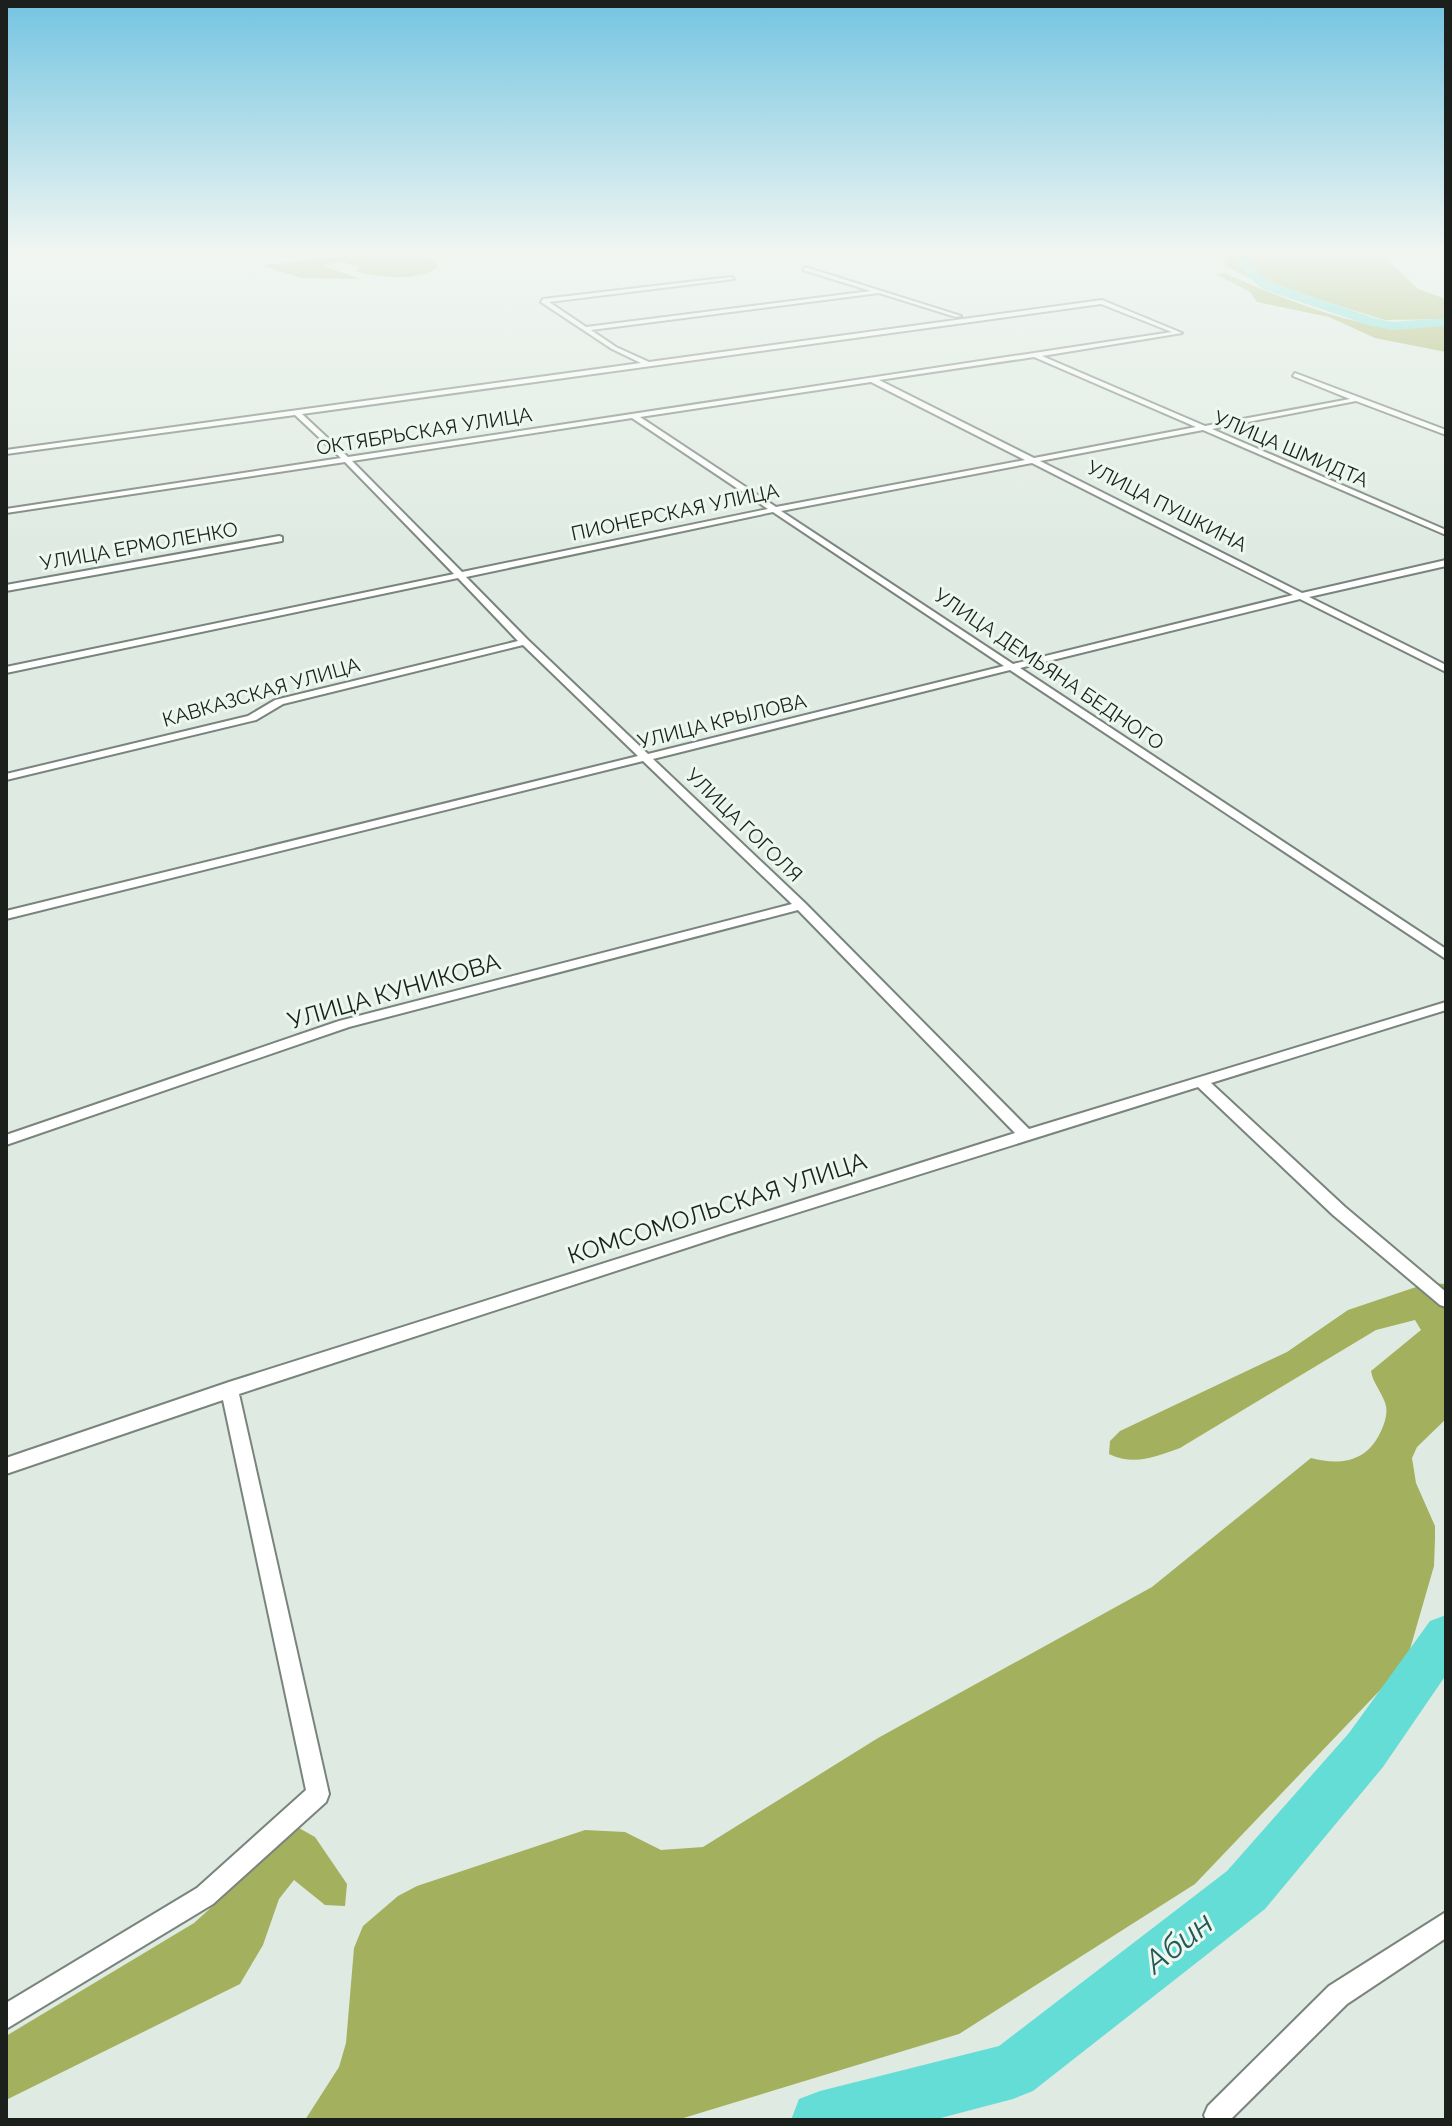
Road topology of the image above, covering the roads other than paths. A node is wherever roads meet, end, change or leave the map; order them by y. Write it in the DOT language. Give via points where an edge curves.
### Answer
graph roads {
  1 [pos="614,348"];
  2 [pos="756,348"];
  3 [pos="1079,348"];
  4 [pos="1035,355"];
  5 [pos="648,364"];
  6 [pos="1295,375"];
  7 [pos="871,379"];
  8 [pos="1353,400"];
  9 [pos="296,412"];
  10 [pos="632,415"];
  11 [pos="1204,429"];
  12 [pos="1446,433"];
  13 [pos="6,452"];
  14 [pos="346,459"];
  15 [pos="1034,460"];
  16 [pos="777,509"];
  17 [pos="6,511"];
  18 [pos="1446,533"];
  19 [pos="279,539"];
  20 [pos="1446,563"];
  21 [pos="460,576"];
  22 [pos="6,588"];
  23 [pos="1304,595"];
  24 [pos="525,642"];
  25 [pos="1012,667"];
  26 [pos="1446,669"];
  27 [pos="6,670"];
  28 [pos="649,758"];
  29 [pos="6,777"];
  30 [pos="801,906"];
  31 [pos="6,915"];
  32 [pos="1446,955"];
  33 [pos="1446,1006"];
  34 [pos="1200,1081"];
  35 [pos="1025,1134"];
  36 [pos="6,1140"];
  37 [pos="1446,1301"];
  38 [pos="229,1389"];
  39 [pos="6,1466"];
  40 [pos="1446,1924"];
  41 [pos="6,2017"];
  42 [pos="1217,2115"];
  1 -- 5 [label="street"];
  2 -- 5 [label="street"];
  3 -- 4 [label="street, ОКТЯБРЬСКАЯ УЛИЦА"];
  4 -- 7 [label="street, ОКТЯБРЬСКАЯ УЛИЦА"];
  4 -- 11 [label="street, УЛИЦА ШМИДТА"];
  5 -- 9 [label="street"];
  6 -- 8 [label="street"];
  7 -- 10 [label="street, ОКТЯБРЬСКАЯ УЛИЦА"];
  7 -- 15 [label="street, УЛИЦА ПУШКИНА"];
  8 -- 11 [label="street, ПИОНЕРСКАЯ УЛИЦА"];
  8 -- 12 [label="street"];
  9 -- 13 [label="street"];
  9 -- 14 [label="street, УЛИЦА ГОГОЛЯ"];
  10 -- 14 [label="street, ОКТЯБРЬСКАЯ УЛИЦА"];
  10 -- 16 [label="street, УЛИЦА ДЕМЬЯНА БЕДНОГО"];
  11 -- 15 [label="street, ПИОНЕРСКАЯ УЛИЦА"];
  11 -- 18 [label="street, УЛИЦА ШМИДТА"];
  14 -- 17 [label="street, ОКТЯБРЬСКАЯ УЛИЦА"];
  14 -- 21 [label="street, УЛИЦА ГОГОЛЯ"];
  15 -- 16 [label="street, ПИОНЕРСКАЯ УЛИЦА"];
  15 -- 23 [label="street, УЛИЦА ПУШКИНА"];
  16 -- 21 [label="street, ПИОНЕРСКАЯ УЛИЦА"];
  16 -- 25 [label="street, УЛИЦА ДЕМЬЯНА БЕДНОГО"];
  19 -- 22 [label="street, УЛИЦА ЕРМОЛЕНКО"];
  20 -- 23 [label="street, УЛИЦА КРЫЛОВА"];
  21 -- 24 [label="street, УЛИЦА ГОГОЛЯ"];
  21 -- 27 [label="street, ПИОНЕРСКАЯ УЛИЦА"];
  23 -- 25 [label="street, УЛИЦА КРЫЛОВА"];
  23 -- 26 [label="street, УЛИЦА ПУШКИНА"];
  24 -- 28 [label="street, УЛИЦА ГОГОЛЯ"];
  24 -- 29 [label="street, КАВКАЗСКАЯ УЛИЦА" via="279,702 252,718"];
  25 -- 28 [label="street, УЛИЦА КРЫЛОВА"];
  25 -- 32 [label="street, УЛИЦА ДЕМЬЯНА БЕДНОГО"];
  28 -- 30 [label="street, УЛИЦА ГОГОЛЯ"];
  28 -- 31 [label="street, УЛИЦА КРЫЛОВА"];
  30 -- 35 [label="street, УЛИЦА ГОГОЛЯ"];
  30 -- 36 [label="street, УЛИЦА КУНИКОВА" via="344,1024"];
  33 -- 34 [label="street, КОМСОМОЛЬСКАЯ УЛИЦА"];
  34 -- 35 [label="street, КОМСОМОЛЬСКАЯ УЛИЦА"];
  34 -- 37 [label="street" via="1339,1211"];
  35 -- 38 [label="street, КОМСОМОЛЬСКАЯ УЛИЦА"];
  38 -- 39 [label="street, КОМСОМОЛЬСКАЯ УЛИЦА"];
  38 -- 41 [label="street" via="318,1794 205,1896"];
  40 -- 42 [label="street" via="1338,1995"];
}
